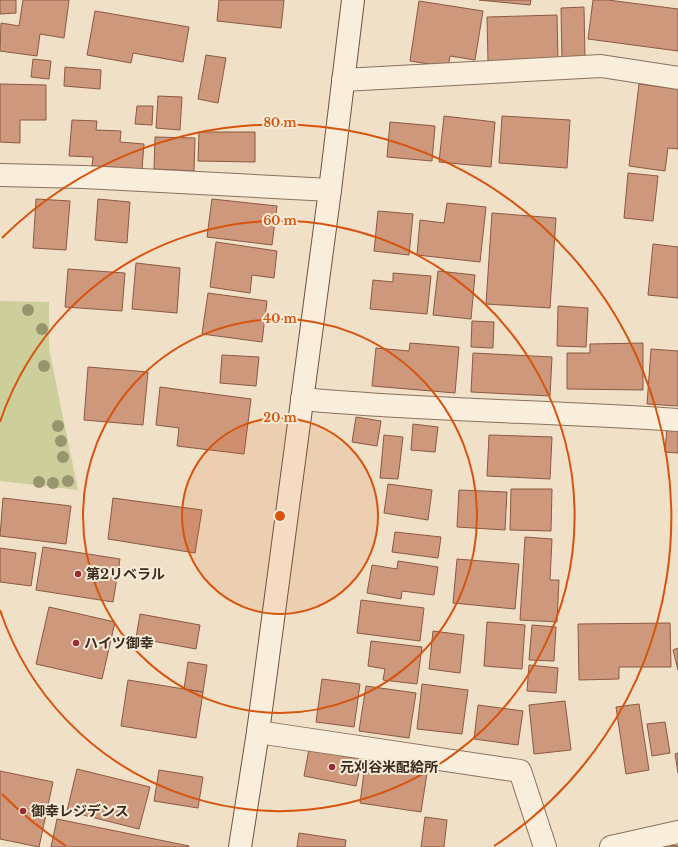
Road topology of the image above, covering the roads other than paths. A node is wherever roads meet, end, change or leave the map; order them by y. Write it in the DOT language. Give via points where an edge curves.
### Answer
graph roads {
  1 [pos="353,0"];
  2 [pos="678,78"];
  3 [pos="343,80"];
  4 [pos="0,175"];
  5 [pos="330,190"];
  6 [pos="302,399"];
  7 [pos="678,420"];
  8 [pos="258,732"];
  9 [pos="678,832"];
  10 [pos="240,847"];
  11 [pos="545,847"];
  12 [pos="611,847"];
  1 -- 3 [label="street"];
  2 -- 3 [label="street" via="601,66"];
  3 -- 5 [label="street"];
  4 -- 5 [label="street"];
  5 -- 6 [label="street"];
  6 -- 7 [label="street"];
  6 -- 8 [label="street"];
  8 -- 10 [label="street"];
  8 -- 11 [label="street" via="520,771"];
  9 -- 12 [label="street"];
}
